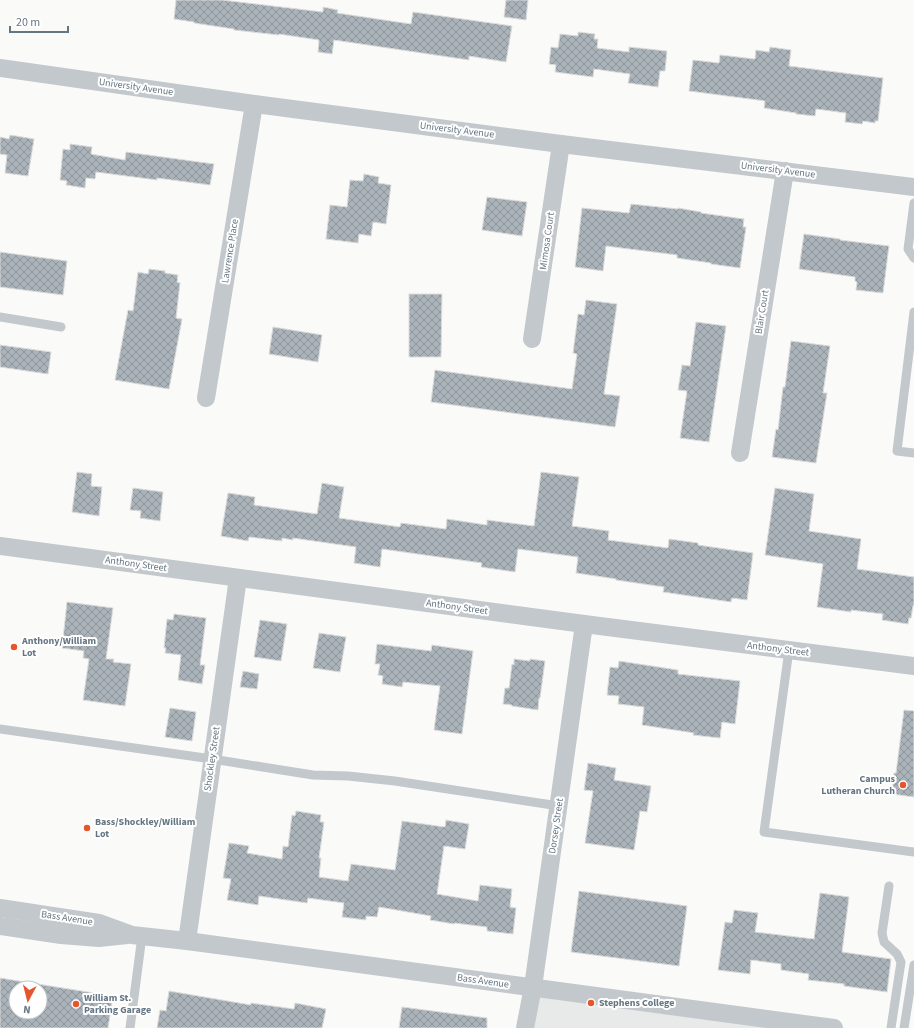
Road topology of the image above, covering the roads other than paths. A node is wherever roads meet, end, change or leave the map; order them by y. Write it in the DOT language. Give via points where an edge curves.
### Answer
graph roads {
  1 [pos="0,68"];
  2 [pos="254,104"];
  3 [pos="561,144"];
  4 [pos="785,171"];
  5 [pos="914,187"];
  6 [pos="914,203"];
  7 [pos="914,258"];
  8 [pos="914,312"];
  9 [pos="0,317"];
  10 [pos="61,327"];
  11 [pos="532,339"];
  12 [pos="206,398"];
  13 [pos="740,453"];
  14 [pos="914,453"];
  15 [pos="0,546"];
  16 [pos="238,578"];
  17 [pos="584,624"];
  18 [pos="789,650"];
  19 [pos="914,666"];
  20 [pos="0,729"];
  21 [pos="212,759"];
  22 [pos="559,806"];
  23 [pos="914,852"];
  24 [pos="890,886"];
  25 [pos="0,908"];
  26 [pos="0,926"];
  27 [pos="137,936"];
  28 [pos="187,941"];
  29 [pos="914,965"];
  30 [pos="533,987"];
  31 [pos="772,1024"];
  32 [pos="130,1028"];
  33 [pos="525,1028"];
  34 [pos="834,1028"];
  35 [pos="891,1028"];
  36 [pos="904,1028"];
  1 -- 2 [label="street, University Avenue"];
  2 -- 3 [label="street, University Avenue"];
  2 -- 12 [label="street, Lawrence Place"];
  3 -- 4 [label="street, University Avenue"];
  3 -- 11 [label="street, Mimosa Court"];
  4 -- 5 [label="street, University Avenue"];
  4 -- 13 [label="street, Blair Court"];
  6 -- 7 [label="lane" via="908,249"];
  8 -- 14 [label="lane" via="897,451"];
  9 -- 10 [label="lane"];
  15 -- 16 [label="street, Anthony Street"];
  16 -- 17 [label="street, Anthony Street"];
  16 -- 21 [label="street, Shockley Street"];
  17 -- 18 [label="street, Anthony Street"];
  17 -- 22 [label="street, Dorsey Street"];
  18 -- 19 [label="street, Anthony Street"];
  18 -- 23 [label="lane" via="764,832"];
  20 -- 21 [label="lane"];
  21 -- 22 [label="lane" via="313,775 395,781"];
  21 -- 28 [label="street, Shockley Street"];
  22 -- 30 [label="street, Dorsey Street"];
  24 -- 35 [label="lane" via="882,933 884,942 897,954 901,962"];
  25 -- 27 [label="street, Bass Avenue" via="99,923"];
  26 -- 27 [label="street, Bass Avenue" via="100,938"];
  27 -- 28 [label="street, Bass Avenue"];
  27 -- 32 [label="lane"];
  28 -- 30 [label="street, Bass Avenue"];
  29 -- 36 [label="lane"];
  30 -- 31 [label="street, Bass Avenue"];
  30 -- 33 [label="street, Dorsey Street"];
  31 -- 34 [label="street, Bass Avenue"];
}
